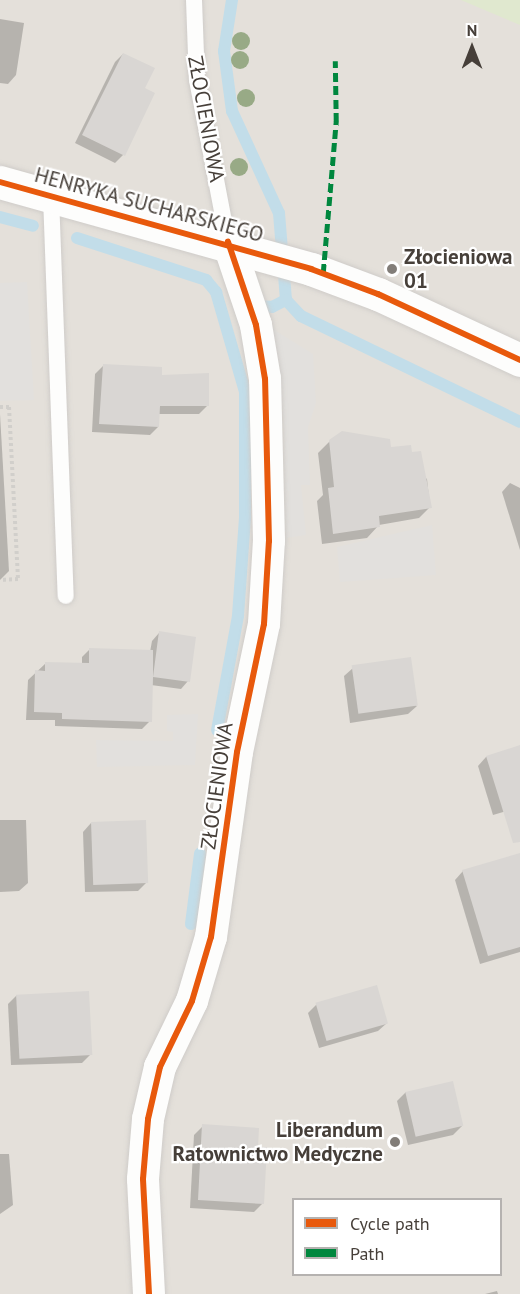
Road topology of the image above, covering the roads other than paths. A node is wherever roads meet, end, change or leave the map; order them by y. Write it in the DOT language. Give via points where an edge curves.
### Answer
graph roads {
  1 [pos="194,0"];
  2 [pos="0,182"];
  3 [pos="51,195"];
  4 [pos="228,242"];
  5 [pos="520,360"];
  6 [pos="66,596"];
  7 [pos="149,1294"];
  1 -- 4 [label="lane, ZŁOCIENIOWA" via="193,44 198,80"];
  2 -- 3 [label="street, HENRYKA SUCHARSKIEGO"];
  3 -- 4 [label="street, HENRYKA SUCHARSKIEGO"];
  3 -- 6 [label="lane"];
  4 -- 5 [label="street, HENRYKA SUCHARSKIEGO" via="378,294"];
  4 -- 7 [label="street, ZŁOCIENIOWA" via="256,325 265,379 267,570 262,634 237,752 215,919 197,987 160,1067 148,1119 143,1179"];
}
